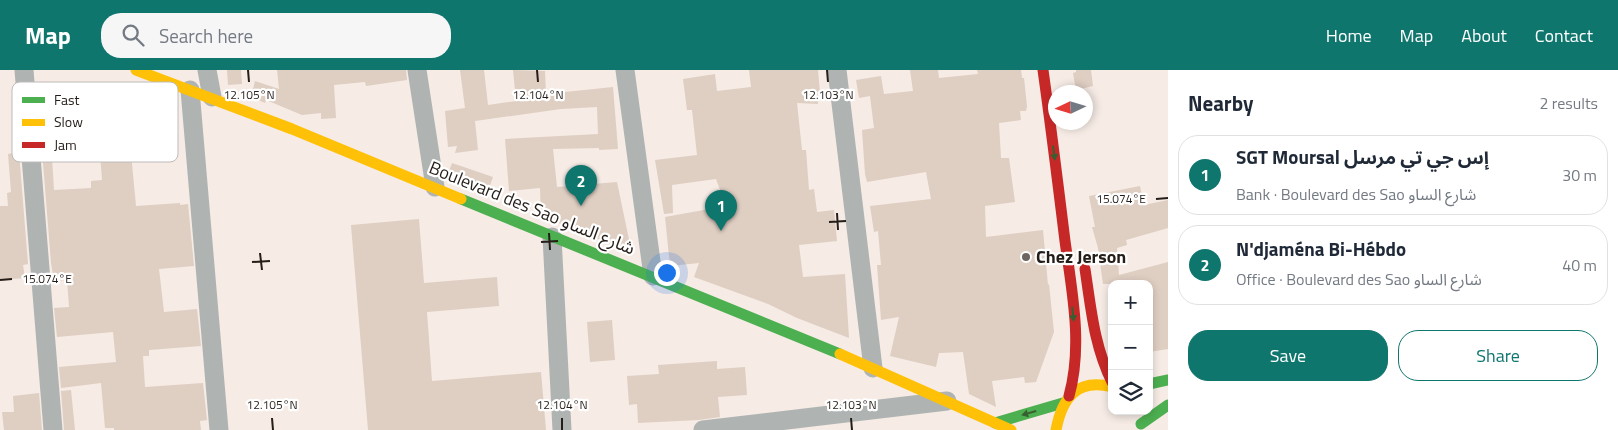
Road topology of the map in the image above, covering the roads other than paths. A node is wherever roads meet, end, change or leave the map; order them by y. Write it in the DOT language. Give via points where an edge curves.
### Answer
graph roads {
  1 [pos="136,70"];
  2 [pos="207,70"];
  3 [pos="417,70"];
  4 [pos="625,70"];
  5 [pos="837,70"];
  6 [pos="1042,70"];
  7 [pos="168,82"];
  8 [pos="178,86"];
  9 [pos="190,90"];
  10 [pos="212,97"];
  11 [pos="31,162"];
  12 [pos="435,186"];
  13 [pos="552,237"];
  14 [pos="1083,258"];
  15 [pos="653,276"];
  16 [pos="873,368"];
  17 [pos="1108,373"];
  18 [pos="1168,380"];
  19 [pos="1153,383"];
  20 [pos="1108,386"];
  21 [pos="1066,400"];
  22 [pos="948,401"];
  23 [pos="1168,405"];
  24 [pos="995,423"];
  25 [pos="1141,427"];
  26 [pos="53,430"];
  27 [pos="219,430"];
  28 [pos="562,430"];
  29 [pos="703,430"];
  30 [pos="1011,430"];
  31 [pos="1056,430"];
  1 -- 7 [label="street, Boulevard des Sao شارع الساو"];
  2 -- 10 [label="street"];
  3 -- 12 [label="street"];
  4 -- 15 [label="street"];
  5 -- 16 [label="street"];
  6 -- 21 [label="street, one-way" via="1076,337 1072,389"];
  8 -- 9 [label="street, Boulevard des Sao شارع الساو"];
  9 -- 10 [label="street, Boulevard des Sao شارع الساو"];
  9 -- 27 [label="street"];
  10 -- 12 [label="street, Boulevard des Sao شارع الساو"];
  11 -- 26 [label="street"];
  12 -- 13 [label="street, Boulevard des Sao شارع الساو"];
  13 -- 15 [label="street, Boulevard des Sao شارع الساو"];
  13 -- 28 [label="street"];
  14 -- 17 [label="street" via="1096,338"];
  15 -- 16 [label="street, Boulevard des Sao شارع الساو"];
  16 -- 22 [label="street, Boulevard des Sao شارع الساو"];
  18 -- 19 [label="street"];
  20 -- 21 [label="street" via="1087,386"];
  21 -- 24 [label="street, one-way"];
  21 -- 31 [label="street" via="1057,416"];
  22 -- 24 [label="street, Boulevard des Sao شارع الساو"];
  22 -- 29 [label="street"];
  23 -- 25 [label="street"];
  24 -- 30 [label="street, Boulevard des Sao شارع الساو"];
}
